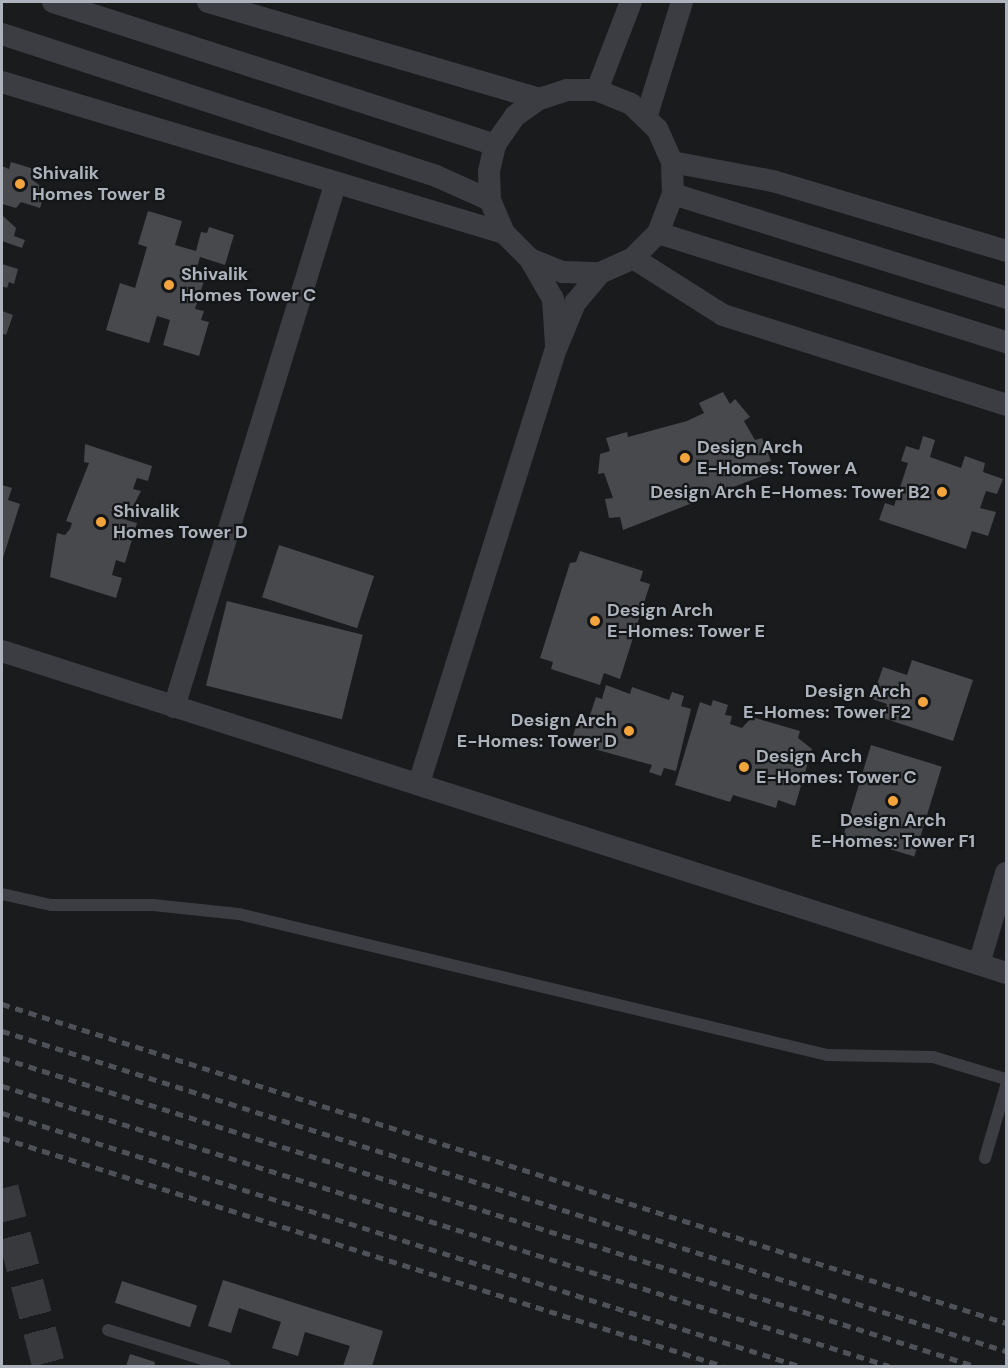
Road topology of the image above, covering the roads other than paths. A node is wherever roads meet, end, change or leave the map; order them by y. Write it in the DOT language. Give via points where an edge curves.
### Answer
graph roads {
  1 [pos="53,2"];
  2 [pos="208,2"];
  3 [pos="631,2"];
  4 [pos="682,2"];
  5 [pos="89,7"];
  6 [pos="2,34"];
  7 [pos="2,82"];
  8 [pos="597,90"];
  9 [pos="539,99"];
  10 [pos="646,118"];
  11 [pos="495,145"];
  12 [pos="672,162"];
  13 [pos="334,185"];
  14 [pos="673,194"];
  15 [pos="490,200"];
  16 [pos="504,233"];
  17 [pos="658,233"];
  18 [pos="1006,251"];
  19 [pos="633,258"];
  20 [pos="530,259"];
  21 [pos="600,273"];
  22 [pos="1006,298"];
  23 [pos="1006,342"];
  24 [pos="556,349"];
  25 [pos="1006,405"];
  26 [pos="2,651"];
  27 [pos="174,707"];
  28 [pos="419,783"];
  29 [pos="1006,873"];
  30 [pos="2,894"];
  31 [pos="979,964"];
  32 [pos="1006,973"];
  33 [pos="1006,1079"];
  34 [pos="1006,1086"];
  35 [pos="986,1158"];
  36 [pos="108,1330"];
  37 [pos="225,1366"];
  1 -- 5 [label="street"];
  2 -- 9 [label="street"];
  3 -- 8 [label="street"];
  4 -- 10 [label="street"];
  5 -- 11 [label="street"];
  6 -- 15 [label="street" via="436,176"];
  7 -- 13 [label="street"];
  8 -- 9 [label="street" via="567,90"];
  8 -- 10 [label="street" via="631,104"];
  9 -- 11 [label="street" via="515,116"];
  10 -- 12 [label="street" via="657,129"];
  11 -- 15 [label="street" via="489,172"];
  12 -- 14 [label="street"];
  12 -- 18 [label="street" via="772,181"];
  13 -- 16 [label="street"];
  13 -- 27 [label="street"];
  14 -- 17 [label="street"];
  14 -- 22 [label="street"];
  15 -- 16 [label="street"];
  16 -- 20 [label="street"];
  17 -- 19 [label="street"];
  17 -- 23 [label="street"];
  19 -- 21 [label="street"];
  19 -- 25 [label="street" via="723,315"];
  20 -- 21 [label="street" via="563,272"];
  20 -- 24 [label="street" via="553,299"];
  21 -- 24 [label="street" via="575,303"];
  24 -- 28 [label="street"];
  26 -- 27 [label="street"];
  27 -- 28 [label="street"];
  28 -- 31 [label="street"];
  29 -- 31 [label="street"];
  30 -- 33 [label="lane" via="51,905 153,905 239,914 827,1055 933,1057"];
  31 -- 32 [label="street"];
  34 -- 35 [label="lane"];
  36 -- 37 [label="lane"];
}
